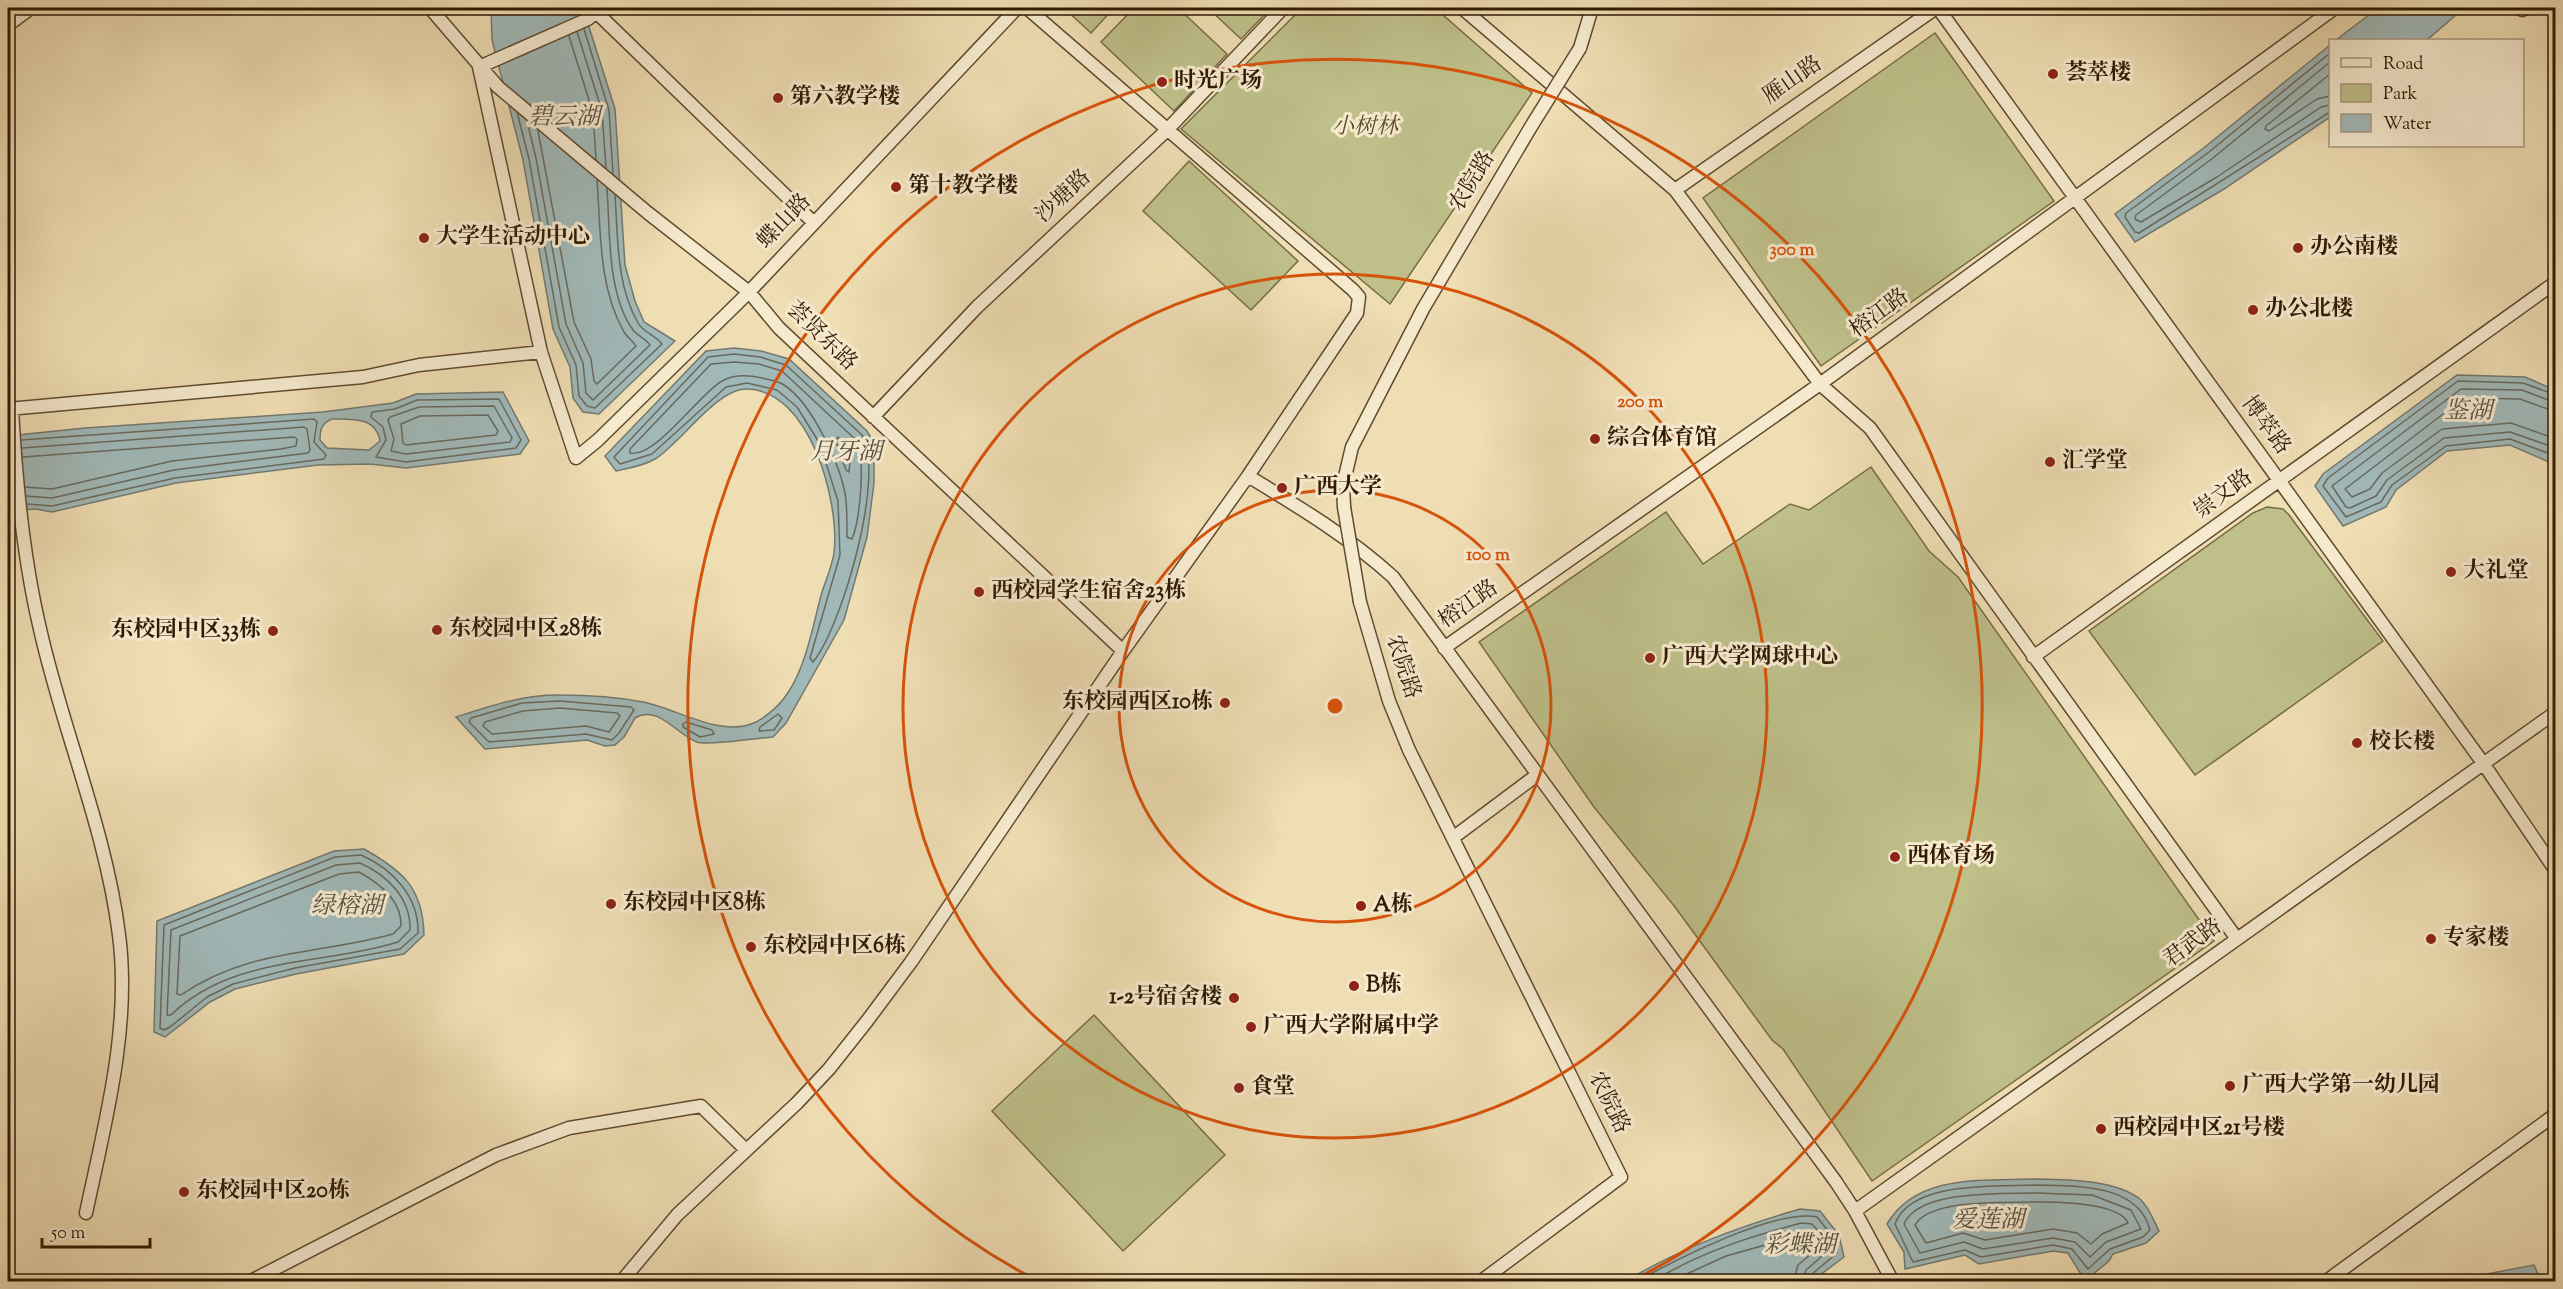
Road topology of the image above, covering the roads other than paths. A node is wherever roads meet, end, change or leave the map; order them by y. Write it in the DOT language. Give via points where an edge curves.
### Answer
graph roads {
  1 [pos="32,8"];
  2 [pos="430,8"];
  3 [pos="1017,8"];
  4 [pos="1027,8"];
  5 [pos="1283,8"];
  6 [pos="1462,8"];
  7 [pos="1592,8"];
  8 [pos="1937,8"];
  9 [pos="2335,8"];
  10 [pos="2521,8"];
  11 [pos="2526,8"];
  12 [pos="595,13"];
  13 [pos="8,25"];
  14 [pos="479,67"];
  15 [pos="1167,130"];
  16 [pos="1675,190"];
  17 [pos="2074,198"];
  18 [pos="813,222"];
  19 [pos="2556,282"];
  20 [pos="748,292"];
  21 [pos="541,352"];
  22 [pos="1820,384"];
  23 [pos="10,409"];
  24 [pos="873,417"];
  25 [pos="1248,476"];
  26 [pos="2279,481"];
  27 [pos="1444,648"];
  28 [pos="1123,651"];
  29 [pos="2033,657"];
  30 [pos="2556,712"];
  31 [pos="2483,764"];
  32 [pos="1537,775"];
  33 [pos="1454,837"];
  34 [pos="2556,871"];
  35 [pos="2237,939"];
  36 [pos="2556,1114"];
  37 [pos="746,1150"];
  38 [pos="1855,1211"];
  39 [pos="86,1213"];
  40 [pos="249,1281"];
  41 [pos="621,1281"];
  42 [pos="1480,1281"];
  43 [pos="1893,1281"];
  44 [pos="2325,1281"];
  1 -- 13 [label="street"];
  2 -- 14 [label="street, 荟贤东路"];
  3 -- 18 [label="street, 蝶山路"];
  4 -- 15 [label="street"];
  5 -- 15 [label="street, 沙塘路"];
  6 -- 16 [label="street"];
  7 -- 33 [label="street, 农院路, bridge" via="1580,48 1423,309 1352,447 1343,485 1360,602 1389,701 1409,750"];
  8 -- 16 [label="street, 雁山路"];
  8 -- 17 [label="street, 博萃路"];
  9 -- 17 [label="street, 榕江路"];
  10 -- 11 [label="street"];
  12 -- 14 [label="street"];
  12 -- 18 [label="street"];
  14 -- 20 [label="street, 荟贤东路" via="648,213"];
  14 -- 21 [label="street"];
  15 -- 24 [label="street, 沙塘路" via="978,307"];
  15 -- 25 [label="street" via="1359,297 1358,313"];
  16 -- 22 [label="street"];
  17 -- 22 [label="street, 榕江路"];
  17 -- 26 [label="street, 博萃路"];
  18 -- 20 [label="street, 蝶山路"];
  19 -- 26 [label="street, 崇文路"];
  20 -- 21 [label="street, 蝶山路" via="598,441 576,458"];
  20 -- 24 [label="street, 荟贤东路" via="779,328"];
  21 -- 23 [label="street" via="419,365 363,377"];
  22 -- 27 [label="street, 榕江路"];
  22 -- 29 [label="street" via="1870,428"];
  23 -- 39 [label="street" via="20,520 40,630 107,867 119,937 121,1015"];
  24 -- 28 [label="street, 荟贤东路"];
  25 -- 27 [label="street" via="1364,550 1393,577"];
  25 -- 28 [label="street"];
  26 -- 29 [label="street, 崇文路"];
  26 -- 31 [label="street, 博萃路"];
  27 -- 32 [label="street"];
  28 -- 37 [label="street" via="867,1021 829,1069"];
  29 -- 35 [label="street"];
  30 -- 31 [label="street, 君武路"];
  31 -- 34 [label="street, 博萃路"];
  31 -- 35 [label="street, 君武路"];
  32 -- 33 [label="street"];
  32 -- 38 [label="street"];
  33 -- 42 [label="street, 农院路" via="1622,1177"];
  35 -- 38 [label="street, 君武路"];
  36 -- 44 [label="street"];
  37 -- 40 [label="street" via="701,1106 569,1128 496,1155"];
  37 -- 41 [label="street" via="677,1215"];
  38 -- 43 [label="street"];
}
